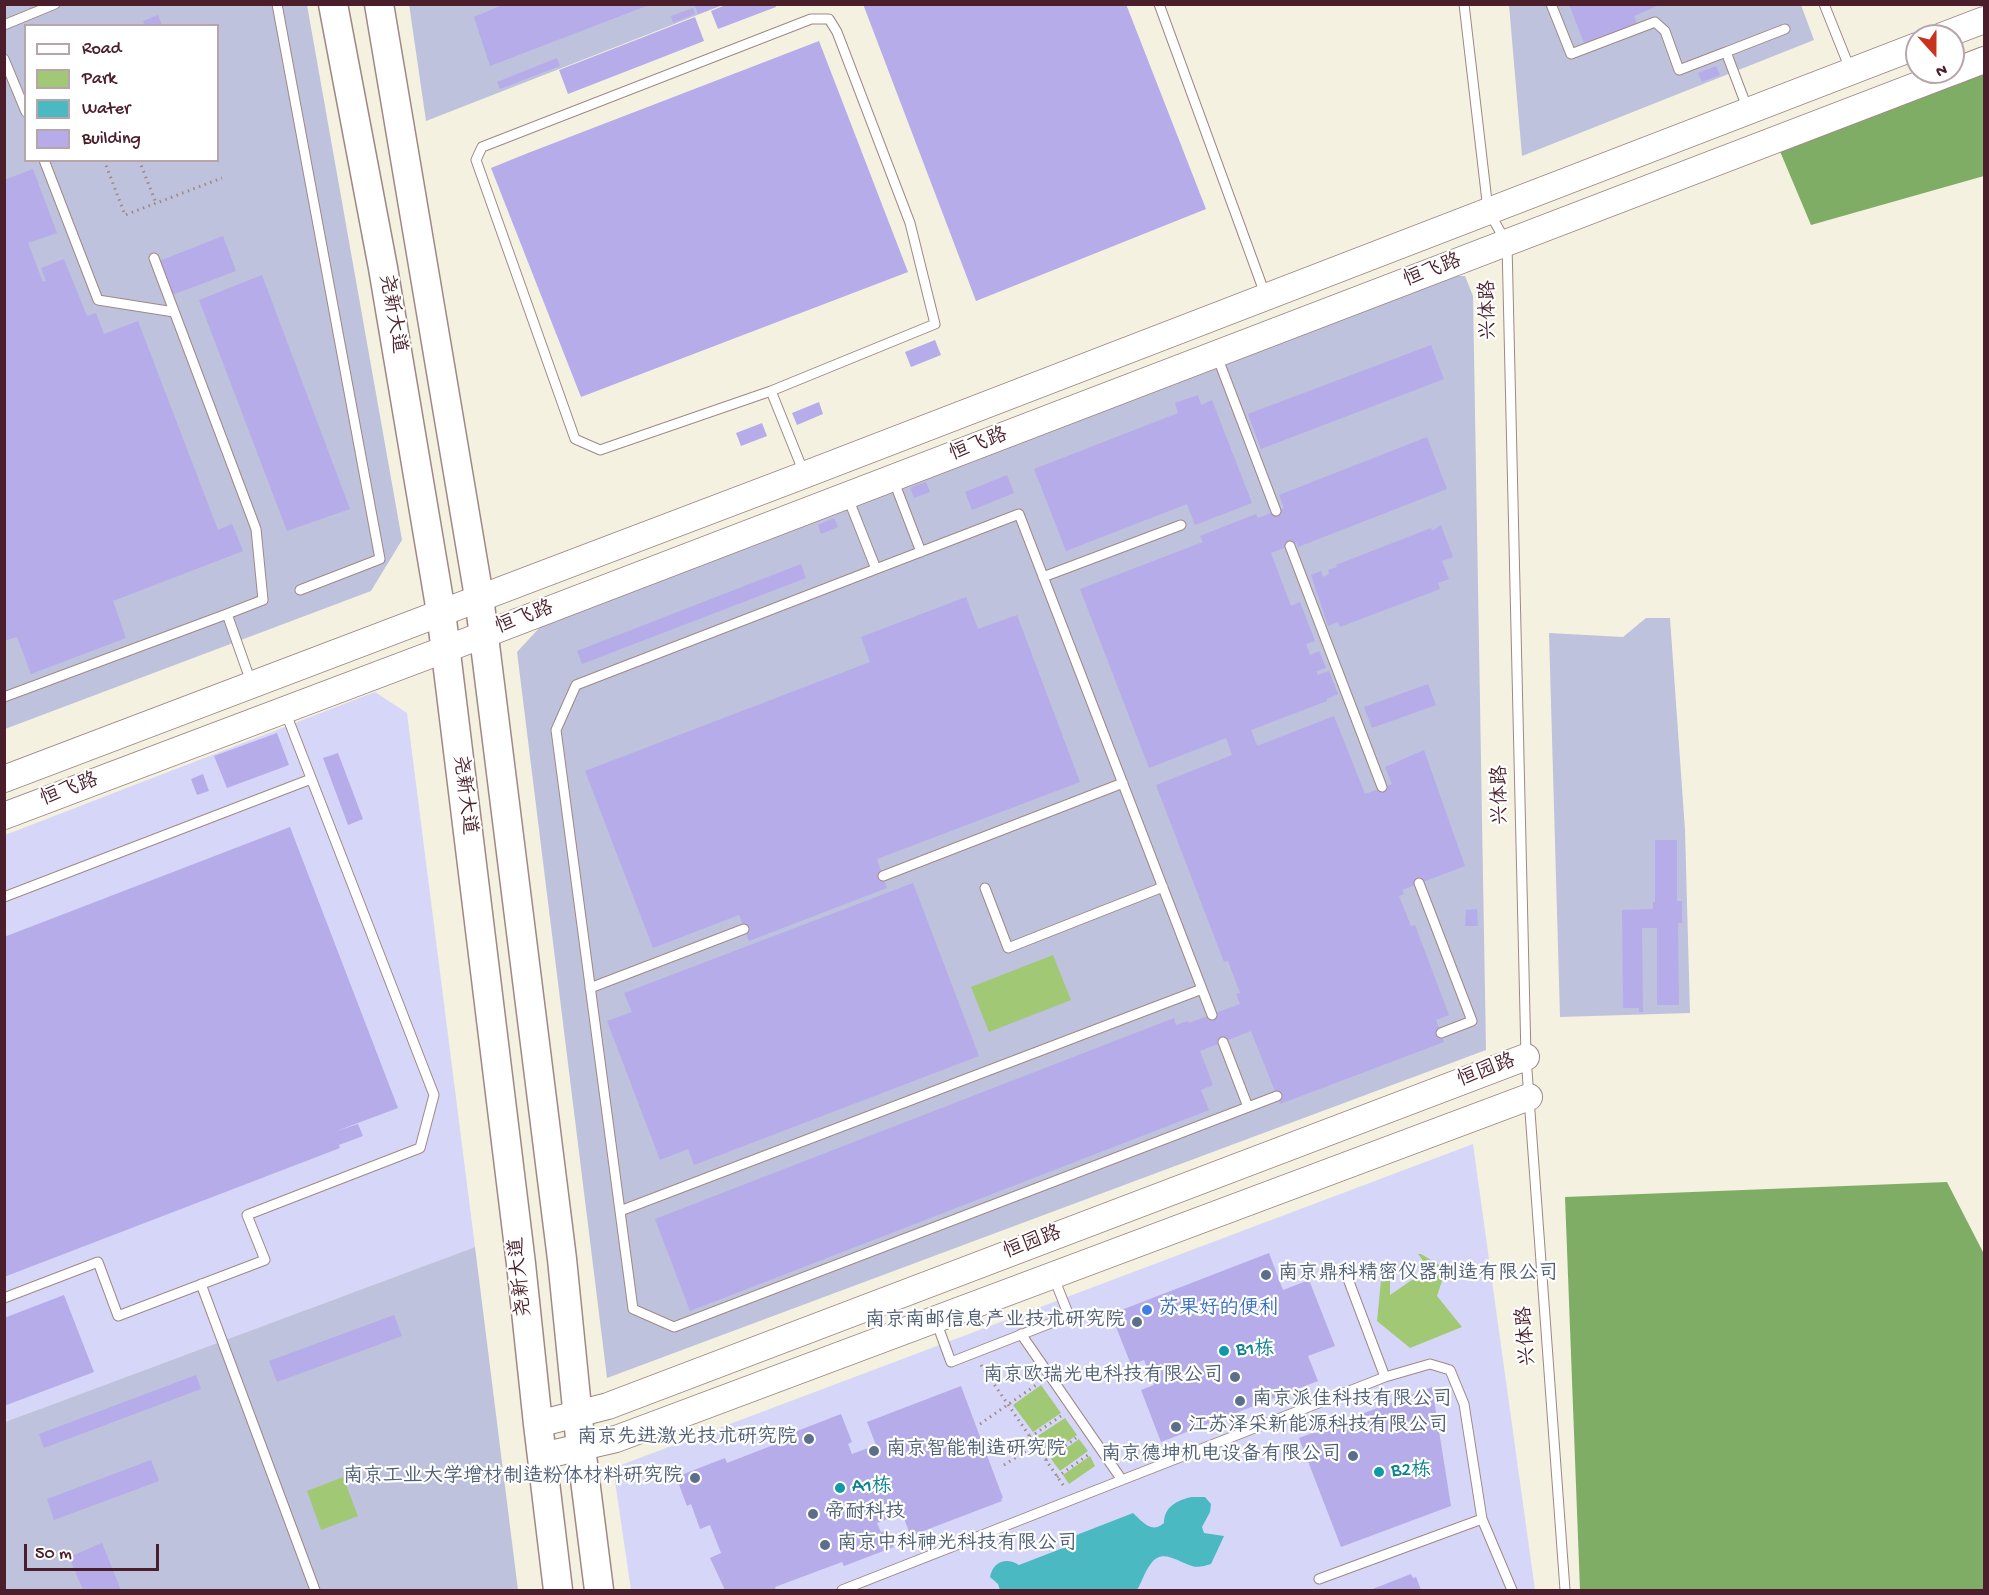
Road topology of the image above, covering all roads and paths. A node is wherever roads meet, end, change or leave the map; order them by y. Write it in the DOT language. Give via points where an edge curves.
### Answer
graph roads {
  1 [pos="56,4"];
  2 [pos="277,4"];
  3 [pos="333,4"];
  4 [pos="379,4"];
  5 [pos="1159,4"];
  6 [pos="1464,4"];
  7 [pos="1551,4"];
  8 [pos="1824,4"];
  9 [pos="1984,20"];
  10 [pos="4,25"];
  11 [pos="1965,27"];
  12 [pos="1785,29"];
  13 [pos="1905,51"];
  14 [pos="1726,52"];
  15 [pos="4,59"];
  16 [pos="1984,60"];
  17 [pos="1965,67"];
  18 [pos="1851,71"];
  19 [pos="1922,84"];
  20 [pos="24,107"];
  21 [pos="1748,110"];
  22 [pos="45,162"];
  23 [pos="105,162"];
  24 [pos="140,162"];
  25 [pos="222,178"];
  26 [pos="156,203"];
  27 [pos="1488,210"];
  28 [pos="1507,244"];
  29 [pos="154,258"];
  30 [pos="1266,296"];
  31 [pos="174,312"];
  32 [pos="1216,355"];
  33 [pos="771,391"];
  34 [pos="804,475"];
  35 [pos="893,478"];
  36 [pos="848,496"];
  37 [pos="1276,511"];
  38 [pos="1181,525"];
  39 [pos="1290,546"];
  40 [pos="921,552"];
  41 [pos="876,569"];
  42 [pos="1043,577"];
  43 [pos="300,590"];
  44 [pos="479,597"];
  45 [pos="441,612"];
  46 [pos="226,614"];
  47 [pos="483,635"];
  48 [pos="445,648"];
  49 [pos="252,684"];
  50 [pos="4,697"];
  51 [pos="284,709"];
  52 [pos="4,779"];
  53 [pos="311,779"];
  54 [pos="1123,783"];
  55 [pos="1382,787"];
  56 [pos="4,816"];
  57 [pos="883,876"];
  58 [pos="1419,884"];
  59 [pos="1163,887"];
  60 [pos="985,888"];
  61 [pos="4,897"];
  62 [pos="744,929"];
  63 [pos="590,988"];
  64 [pos="1202,989"];
  65 [pos="1212,1015"];
  66 [pos="1441,1033"];
  67 [pos="1222,1042"];
  68 [pos="1526,1057"];
  69 [pos="1277,1096"];
  70 [pos="1529,1097"];
  71 [pos="1248,1107"];
  72 [pos="620,1211"];
  73 [pos="1032,1244"];
  74 [pos="1049,1275"];
  75 [pos="1348,1279"];
  76 [pos="201,1284"];
  77 [pos="4,1298"];
  78 [pos="935,1319"];
  79 [pos="1021,1334"];
  80 [pos="973,1353"];
  81 [pos="1385,1377"];
  82 [pos="1041,1382"];
  83 [pos="1008,1404"];
  84 [pos="578,1414"];
  85 [pos="1063,1415"];
  86 [pos="538,1424"];
  87 [pos="980,1424"];
  88 [pos="1030,1437"];
  89 [pos="1078,1437"];
  90 [pos="1035,1445"];
  91 [pos="581,1448"];
  92 [pos="1089,1454"];
  93 [pos="542,1456"];
  94 [pos="1046,1460"];
  95 [pos="1004,1465"];
  96 [pos="1057,1477"];
  97 [pos="1122,1480"];
  98 [pos="1073,1499"];
  99 [pos="1482,1519"];
  100 [pos="1319,1579"];
  101 [pos="315,1590"];
  102 [pos="558,1590"];
  103 [pos="599,1590"];
  104 [pos="842,1590"];
  105 [pos="1512,1590"];
  106 [pos="1564,1590"];
  1 -- 10 [label="lane"];
  2 -- 43 [label="lane" via="380,559"];
  3 -- 45 [label="main road, 尧新大道" via="383,268"];
  4 -- 44 [label="main road, 尧新大道"];
  5 -- 30 [label="lane"];
  6 -- 27 [label="lane, 兴体路"];
  7 -- 14 [label="lane" via="1571,54 1655,22 1665,31 1679,70"];
  8 -- 18 [label="lane"];
  9 -- 11 [label="main road"];
  12 -- 14 [label="lane"];
  13 -- 18 [label="main road, 恒飞路"];
  14 -- 21 [label="lane"];
  15 -- 20 [label="lane"];
  16 -- 17 [label="main road, 恒飞路"];
  18 -- 21 [label="main road, 恒飞路"];
  19 -- 28 [label="main road, 恒飞路"];
  21 -- 27 [label="main road, 恒飞路"];
  22 -- 31 [label="lane" via="98,300"];
  23 -- 26 [label="path" via="125,215"];
  24 -- 26 [label="path"];
  25 -- 26 [label="path"];
  27 -- 28 [label="lane, 兴体路"];
  27 -- 30 [label="main road, 恒飞路"];
  28 -- 32 [label="main road, 恒飞路"];
  28 -- 68 [label="lane, 兴体路"];
  29 -- 31 [label="lane"];
  30 -- 34 [label="main road, 恒飞路"];
  31 -- 46 [label="lane" via="256,529 263,600"];
  32 -- 35 [label="main road, 恒飞路"];
  32 -- 37 [label="lane"];
  33 -- 33 [label="lane" via="600,450 575,439 476,160 482,147 811,19 829,19 910,223 935,324"];
  33 -- 34 [label="lane"];
  34 -- 44 [label="main road, 恒飞路"];
  35 -- 36 [label="main road, 恒飞路"];
  35 -- 40 [label="lane"];
  36 -- 41 [label="lane"];
  36 -- 47 [label="main road, 恒飞路"];
  38 -- 42 [label="lane"];
  39 -- 55 [label="lane"];
  40 -- 41 [label="lane"];
  40 -- 42 [label="lane" via="1019,514"];
  41 -- 63 [label="lane" via="576,685 556,730"];
  42 -- 54 [label="lane"];
  44 -- 45 [label="main road, 恒飞路"];
  44 -- 47 [label="main road, 尧新大道"];
  45 -- 48 [label="main road, 尧新大道"];
  45 -- 49 [label="main road, 恒飞路"];
  46 -- 49 [label="lane"];
  46 -- 50 [label="lane"];
  47 -- 48 [label="main road, 恒飞路"];
  47 -- 84 [label="main road, 尧新大道"];
  48 -- 51 [label="main road, 恒飞路"];
  48 -- 86 [label="main road, 尧新大道"];
  49 -- 52 [label="main road, 恒飞路"];
  51 -- 53 [label="lane"];
  51 -- 56 [label="main road, 恒飞路"];
  53 -- 61 [label="lane"];
  53 -- 76 [label="lane" via="434,1095 420,1148 247,1215 265,1260"];
  54 -- 57 [label="lane"];
  54 -- 59 [label="lane"];
  58 -- 66 [label="lane" via="1472,1021"];
  59 -- 60 [label="lane" via="1008,948"];
  59 -- 64 [label="lane"];
  62 -- 63 [label="lane"];
  63 -- 72 [label="lane"];
  64 -- 65 [label="lane"];
  64 -- 72 [label="lane"];
  67 -- 71 [label="lane"];
  68 -- 70 [label="lane, 兴体路"];
  68 -- 73 [label="main road, 恒园路"];
  69 -- 71 [label="lane"];
  70 -- 74 [label="main road, 恒园路"];
  70 -- 106 [label="lane, 兴体路"];
  71 -- 72 [label="lane" via="674,1328 633,1309"];
  73 -- 74 [label="main road"];
  73 -- 84 [label="main road, 恒园路" via="609,1406"];
  74 -- 78 [label="main road, 恒园路"];
  74 -- 79 [label="lane" via="1069,1316"];
  75 -- 81 [label="lane"];
  76 -- 77 [label="lane" via="118,1316 98,1262"];
  76 -- 101 [label="lane"];
  78 -- 80 [label="lane" via="951,1362"];
  78 -- 91 [label="main road, 恒园路" via="616,1439"];
  79 -- 80 [label="lane"];
  79 -- 97 [label="lane"];
  80 -- 83 [label="path"];
  81 -- 97 [label="lane"];
  81 -- 99 [label="lane" via="1430,1364 1450,1370 1464,1404"];
  82 -- 83 [label="path"];
  83 -- 87 [label="path"];
  83 -- 88 [label="path"];
  84 -- 86 [label="main road, 恒园路"];
  84 -- 91 [label="main road, 尧新大道"];
  85 -- 88 [label="path"];
  86 -- 93 [label="main road, 尧新大道"];
  88 -- 90 [label="path"];
  89 -- 94 [label="path"];
  90 -- 94 [label="path"];
  90 -- 95 [label="path"];
  91 -- 93 [label="main road, 恒园路"];
  91 -- 103 [label="main road, 尧新大道"];
  92 -- 96 [label="path"];
  93 -- 102 [label="main road, 尧新大道"];
  94 -- 96 [label="path"];
  96 -- 98 [label="path"];
  97 -- 98 [label="lane"];
  98 -- 104 [label="lane"];
  99 -- 100 [label="lane"];
  99 -- 105 [label="lane"];
}
